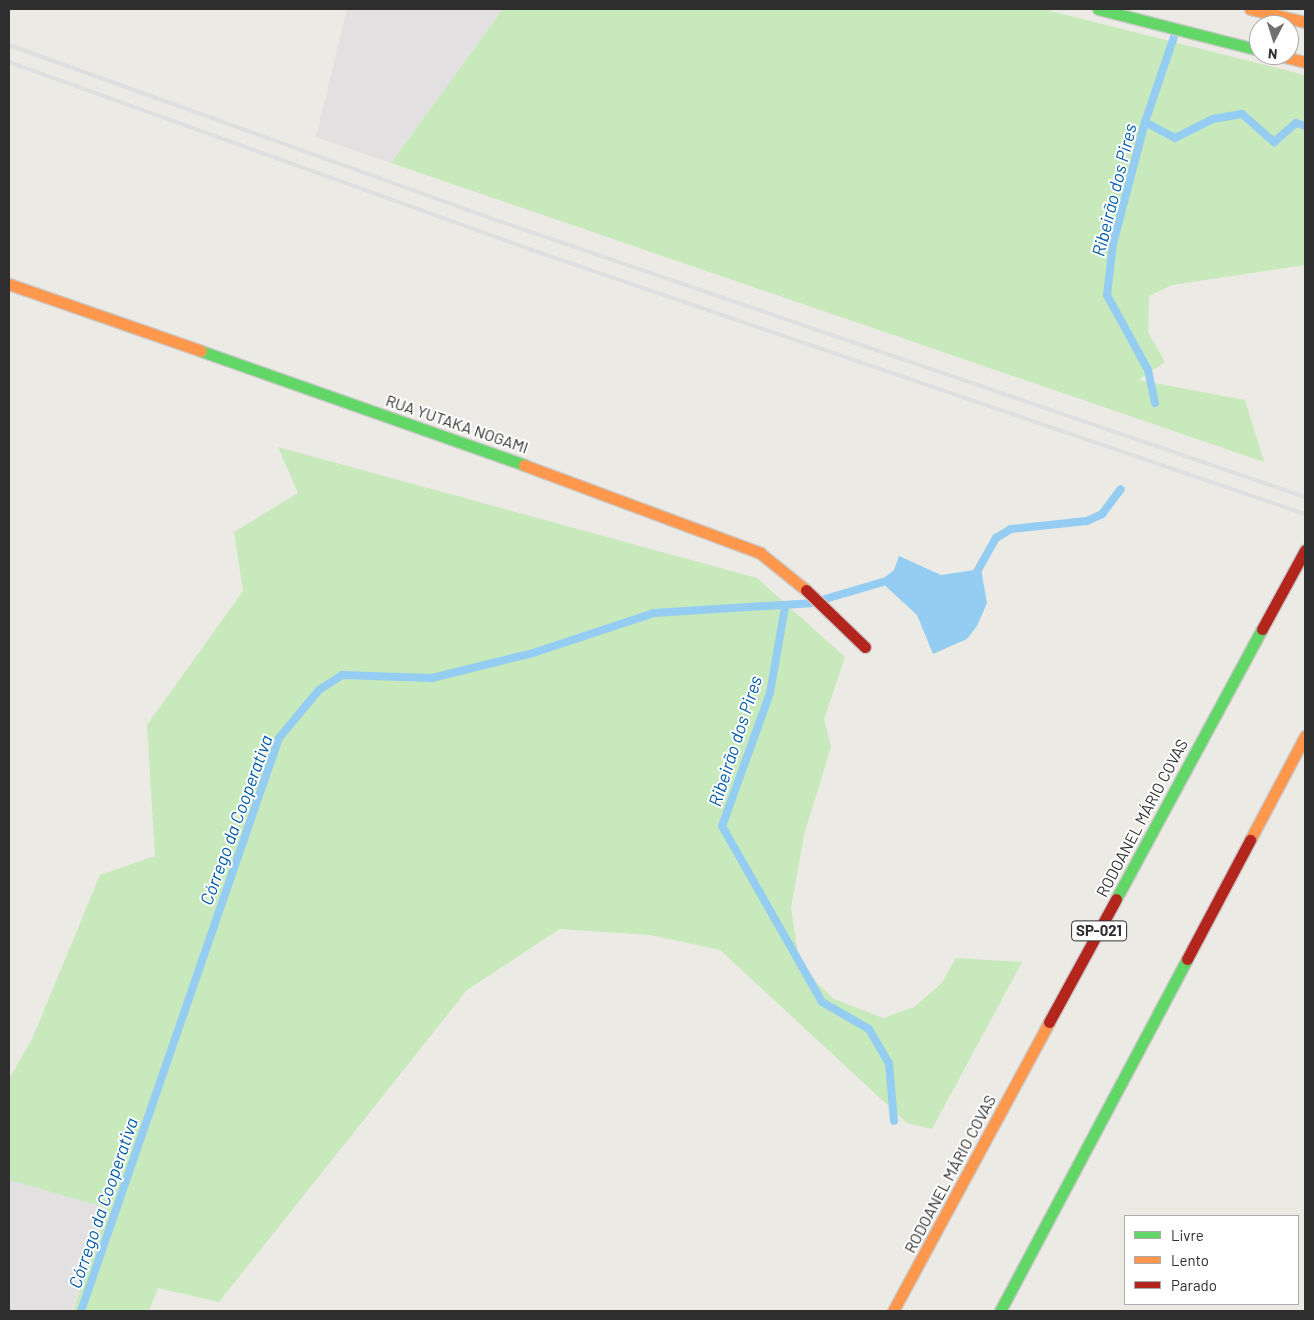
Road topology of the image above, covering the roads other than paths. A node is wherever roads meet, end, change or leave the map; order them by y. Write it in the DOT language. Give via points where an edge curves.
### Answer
graph roads {
  1 [pos="1098,9"];
  2 [pos="1250,9"];
  3 [pos="1305,22"];
  4 [pos="1249,47"];
  5 [pos="9,284"];
  6 [pos="1305,550"];
  7 [pos="865,647"];
  8 [pos="1305,736"];
  9 [pos="893,1311"];
  10 [pos="1000,1311"];
  1 -- 4 [label="main road"];
  2 -- 3 [label="main road"];
  5 -- 7 [label="main road, RUA YUTAKA NOGAMI" via="640,506 760,553 804,588"];
  6 -- 9 [label="main road, RODOANEL MÁRIO COVAS / SP-021"];
  8 -- 10 [label="main road"];
}
